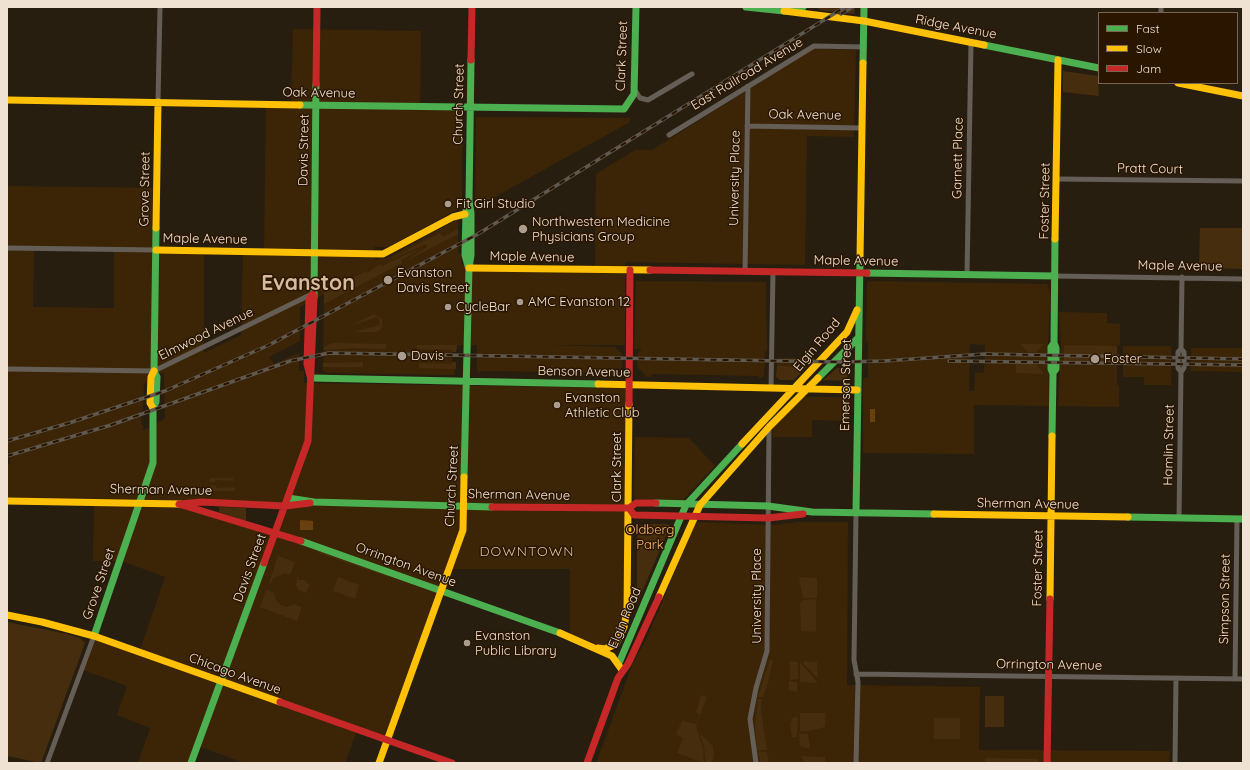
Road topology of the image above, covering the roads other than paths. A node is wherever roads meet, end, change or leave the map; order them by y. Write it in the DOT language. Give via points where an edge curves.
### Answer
graph roads {
  1 [pos="160,7"];
  2 [pos="317,7"];
  3 [pos="472,7"];
  4 [pos="636,7"];
  5 [pos="746,7"];
  6 [pos="803,7"];
  7 [pos="864,7"];
  8 [pos="784,12"];
  9 [pos="864,21"];
  10 [pos="971,43"];
  11 [pos="864,47"];
  12 [pos="1058,60"];
  13 [pos="1098,68"];
  14 [pos="692,74"];
  15 [pos="1183,84"];
  16 [pos="748,86"];
  17 [pos="634,89"];
  18 [pos="1243,96"];
  19 [pos="7,100"];
  20 [pos="158,102"];
  21 [pos="628,104"];
  22 [pos="317,105"];
  23 [pos="471,108"];
  24 [pos="747,126"];
  25 [pos="862,128"];
  26 [pos="669,135"];
  27 [pos="1057,179"];
  28 [pos="1243,181"];
  29 [pos="469,201"];
  30 [pos="465,214"];
  31 [pos="7,248"];
  32 [pos="156,250"];
  33 [pos="314,253"];
  34 [pos="469,268"];
  35 [pos="630,270"];
  36 [pos="745,271"];
  37 [pos="773,272"];
  38 [pos="859,273"];
  39 [pos="967,275"];
  40 [pos="1055,276"];
  41 [pos="1182,277"];
  42 [pos="1243,279"];
  43 [pos="313,294"];
  44 [pos="859,306"];
  45 [pos="858,338"];
  46 [pos="7,369"];
  47 [pos="154,371"];
  48 [pos="311,378"];
  49 [pos="467,382"];
  50 [pos="629,385"];
  51 [pos="771,388"];
  52 [pos="794,389"];
  53 [pos="806,389"];
  54 [pos="857,390"];
  55 [pos="769,427"];
  56 [pos="288,498"];
  57 [pos="7,501"];
  58 [pos="140,502"];
  59 [pos="314,502"];
  60 [pos="179,504"];
  61 [pos="686,505"];
  62 [pos="700,505"];
  63 [pos="285,506"];
  64 [pos="465,506"];
  65 [pos="768,506"];
  66 [pos="628,508"];
  67 [pos="609,509"];
  68 [pos="812,512"];
  69 [pos="856,513"];
  70 [pos="681,516"];
  71 [pos="693,516"];
  72 [pos="1051,517"];
  73 [pos="768,518"];
  74 [pos="1179,518"];
  75 [pos="1240,519"];
  76 [pos="628,522"];
  77 [pos="275,533"];
  78 [pos="442,591"];
  79 [pos="7,615"];
  80 [pos="94,636"];
  81 [pos="598,648"];
  82 [pos="620,667"];
  83 [pos="856,674"];
  84 [pos="1048,677"];
  85 [pos="1176,678"];
  86 [pos="1235,679"];
  87 [pos="1243,679"];
  88 [pos="220,682"];
  89 [pos="387,740"];
  90 [pos="47,763"];
  91 [pos="191,763"];
  92 [pos="379,763"];
  93 [pos="452,763"];
  94 [pos="587,763"];
  95 [pos="756,763"];
  96 [pos="856,763"];
  97 [pos="1047,763"];
  98 [pos="1175,763"];
  1 -- 20 [label="street, Grove Street"];
  2 -- 22 [label="street, Davis Street"];
  3 -- 23 [label="street, Church Street"];
  4 -- 17 [label="street, Clark Street"];
  5 -- 8 [label="street, Ridge Avenue"];
  6 -- 8 [label="street"];
  7 -- 9 [label="street, Emerson Street"];
  8 -- 9 [label="street, Ridge Avenue"];
  9 -- 10 [label="street, Ridge Avenue"];
  9 -- 11 [label="street, Emerson Street"];
  10 -- 12 [label="street, Ridge Avenue"];
  10 -- 39 [label="street, Garnett Place"];
  11 -- 16 [label="street, East Railroad Avenue" via="814,46"];
  11 -- 25 [label="street, Emerson Street"];
  12 -- 13 [label="street, Ridge Avenue"];
  12 -- 27 [label="street, Foster Street"];
  14 -- 17 [label="street" via="648,100 637,96"];
  15 -- 18 [label="street"];
  16 -- 24 [label="street, University Place"];
  16 -- 26 [label="street, East Railroad Avenue"];
  17 -- 21 [label="street, Clark Street" via="632,100"];
  19 -- 20 [label="street, Oak Avenue"];
  20 -- 22 [label="street, Oak Avenue"];
  20 -- 32 [label="street, Grove Street"];
  21 -- 23 [label="street, Oak Avenue" via="619,110"];
  22 -- 23 [label="street, Oak Avenue"];
  22 -- 33 [label="street, Davis Street"];
  23 -- 29 [label="street, Church Street"];
  24 -- 25 [label="street, Oak Avenue"];
  24 -- 36 [label="street, University Place"];
  25 -- 38 [label="street, Emerson Street"];
  27 -- 28 [label="street, Pratt Court"];
  27 -- 40 [label="street, Foster Street"];
  29 -- 30 [label="street, Church Street"];
  29 -- 34 [label="street, Church Street" via="472,213"];
  30 -- 33 [label="street, Maple Avenue" via="453,217 383,254"];
  30 -- 34 [label="street, Church Street" via="465,255"];
  31 -- 32 [label="street, Maple Avenue"];
  32 -- 33 [label="street, Maple Avenue"];
  32 -- 47 [label="street, Grove Street"];
  33 -- 43 [label="street, Davis Street"];
  34 -- 35 [label="street, Maple Avenue"];
  34 -- 49 [label="street, Church Street"];
  35 -- 36 [label="street, Maple Avenue"];
  35 -- 50 [label="street, Clark Street"];
  36 -- 37 [label="street, Maple Avenue"];
  37 -- 38 [label="street, Maple Avenue"];
  37 -- 51 [label="street"];
  38 -- 39 [label="street, Maple Avenue"];
  38 -- 44 [label="street, Emerson Street"];
  39 -- 40 [label="street, Maple Avenue"];
  40 -- 41 [label="street, Maple Avenue"];
  40 -- 72 [label="street, Foster Street" via="1054,343 1051,347"];
  41 -- 42 [label="street, Maple Avenue"];
  41 -- 74 [label="street, Hamlin Street" via="1181,349 1184,352 1184,368 1180,372"];
  43 -- 47 [label="street, Elmwood Avenue"];
  43 -- 48 [label="street, Davis Street" via="314,357"];
  44 -- 45 [label="street, Emerson Street"];
  44 -- 52 [label="street, Elgin Road" via="847,332"];
  45 -- 53 [label="street, Elgin Road"];
  45 -- 54 [label="street, Emerson Street"];
  46 -- 47 [label="street, Elmwood Avenue"];
  47 -- 58 [label="street, Grove Street" via="150,390 150,403 153,408 153,463"];
  48 -- 49 [label="street, Benson Avenue"];
  48 -- 56 [label="street, Davis Street" via="308,441"];
  49 -- 50 [label="street, Benson Avenue"];
  49 -- 64 [label="street, Church Street"];
  50 -- 51 [label="street, Benson Avenue"];
  50 -- 66 [label="street, Clark Street"];
  51 -- 52 [label="street, Benson Avenue"];
  52 -- 53 [label="street, Benson Avenue"];
  52 -- 61 [label="street, Elgin Road"];
  53 -- 54 [label="street, Benson Avenue"];
  53 -- 55 [label="street, Elgin Road"];
  54 -- 69 [label="street, Emerson Street"];
  55 -- 62 [label="street, Elgin Road"];
  55 -- 65 [label="street, University Place"];
  56 -- 59 [label="street, Sherman Avenue"];
  56 -- 63 [label="street, Davis Street"];
  57 -- 58 [label="street, Sherman Avenue"];
  58 -- 60 [label="street, Sherman Avenue"];
  58 -- 80 [label="street, Grove Street"];
  59 -- 63 [label="street, Sherman Avenue"];
  59 -- 64 [label="street, Sherman Avenue"];
  60 -- 63 [label="street, Sherman Avenue" via="202,502"];
  60 -- 77 [label="street, Orrington Avenue"];
  61 -- 62 [label="street, Sherman Avenue"];
  61 -- 66 [label="street, Sherman Avenue" via="636,503"];
  61 -- 70 [label="street, Elgin Road"];
  62 -- 65 [label="street, Sherman Avenue"];
  62 -- 71 [label="street, Elgin Road"];
  63 -- 77 [label="street, Davis Street"];
  64 -- 67 [label="street, Sherman Avenue"];
  64 -- 78 [label="street, Church Street" via="463,530"];
  65 -- 68 [label="street, Sherman Avenue"];
  65 -- 73 [label="street, University Place"];
  66 -- 67 [label="street, Sherman Avenue"];
  66 -- 70 [label="street, Sherman Avenue" via="634,515"];
  66 -- 76 [label="street, Clark Street"];
  67 -- 76 [label="street" via="622,515"];
  68 -- 69 [label="street, Sherman Avenue"];
  68 -- 73 [label="street, Sherman Avenue"];
  69 -- 72 [label="street, Sherman Avenue"];
  69 -- 83 [label="street, Emerson Street"];
  70 -- 71 [label="street, Sherman Avenue"];
  70 -- 82 [label="street, Elgin Road"];
  71 -- 73 [label="street, Sherman Avenue"];
  71 -- 82 [label="street, Elgin Road" via="628,664"];
  72 -- 74 [label="street, Sherman Avenue"];
  72 -- 84 [label="street, Foster Street"];
  73 -- 95 [label="street, University Place" via="767,651 750,719"];
  74 -- 75 [label="street, Sherman Avenue"];
  75 -- 86 [label="street, Simpson Street"];
  76 -- 81 [label="street, Clark Street" via="626,619 616,644 605,649"];
  77 -- 78 [label="street, Orrington Avenue"];
  77 -- 88 [label="street, Davis Street"];
  78 -- 81 [label="street, Orrington Avenue"];
  78 -- 89 [label="street, Church Street"];
  79 -- 80 [label="street, Chicago Avenue"];
  80 -- 88 [label="street, Chicago Avenue"];
  80 -- 90 [label="street, Grove Street"];
  81 -- 82 [label="street, Orrington Avenue" via="612,656"];
  82 -- 94 [label="street"];
  83 -- 84 [label="street, Orrington Avenue"];
  83 -- 96 [label="street, Emerson Street"];
  84 -- 85 [label="street, Orrington Avenue"];
  84 -- 97 [label="street, Foster Street"];
  85 -- 86 [label="street, Orrington Avenue"];
  85 -- 98 [label="street"];
  86 -- 87 [label="street, Orrington Avenue"];
  88 -- 89 [label="street, Chicago Avenue"];
  88 -- 91 [label="street, Davis Street"];
  89 -- 92 [label="street, Church Street"];
  89 -- 93 [label="street, Chicago Avenue"];
}
